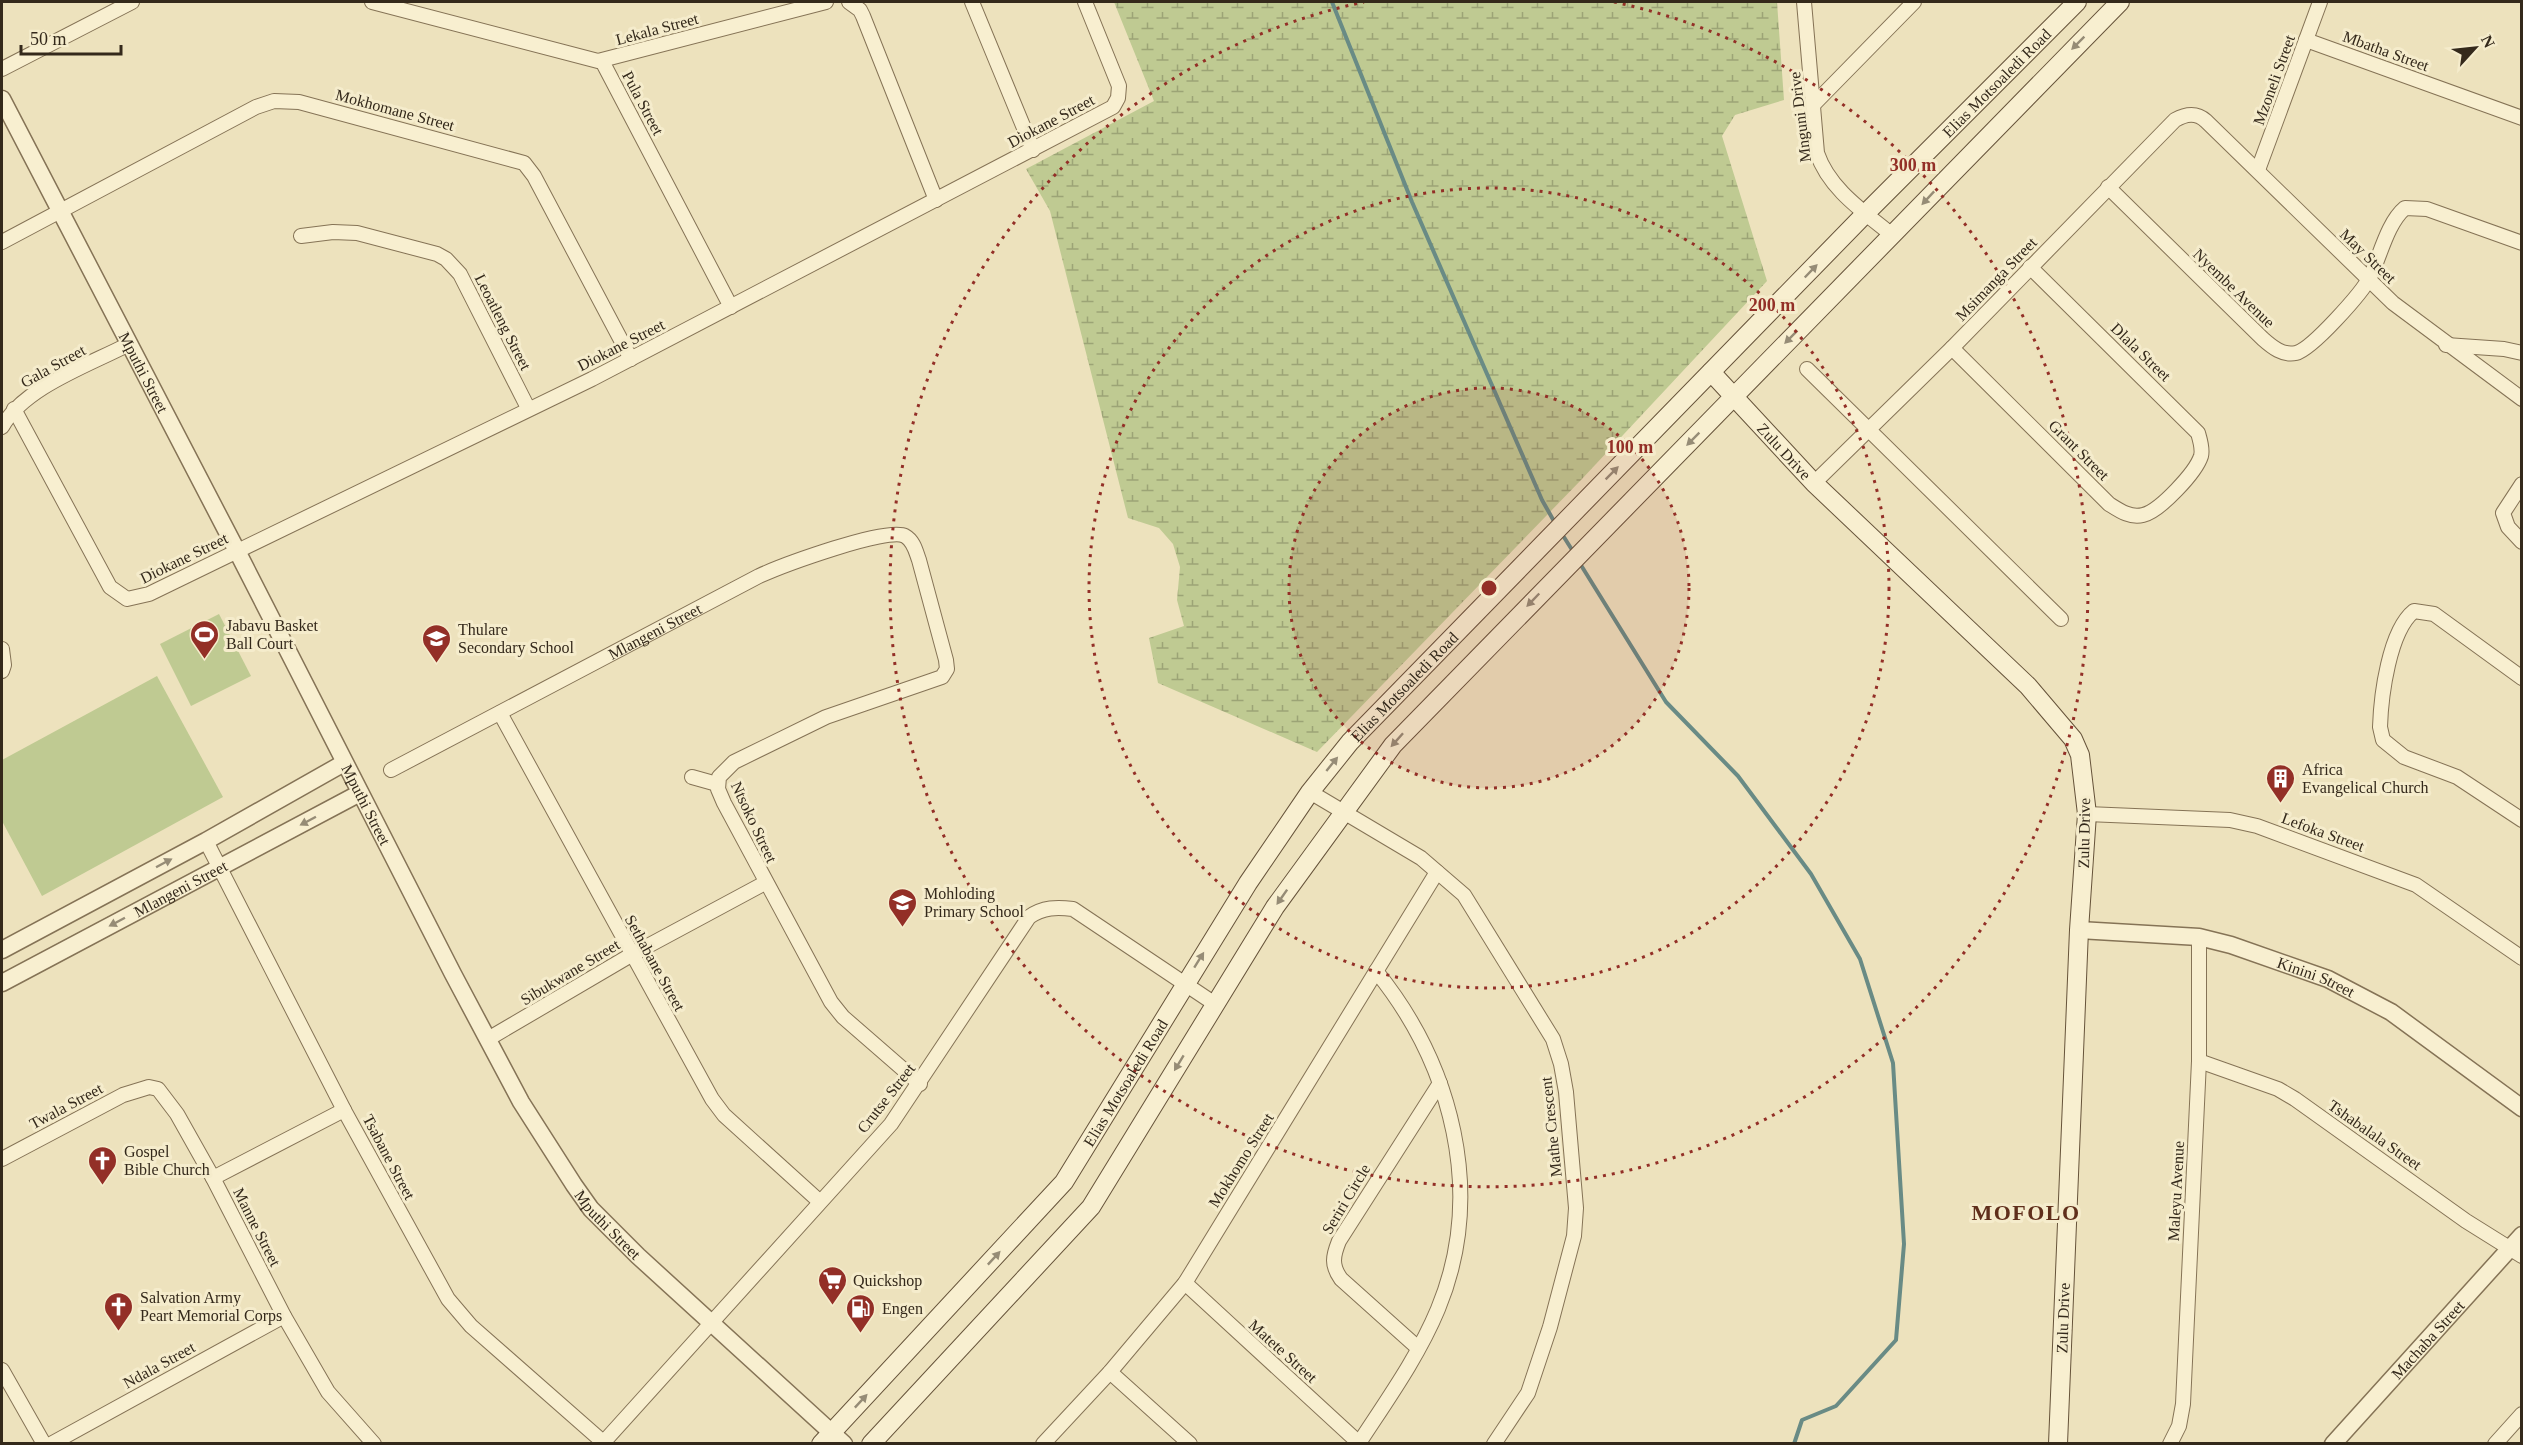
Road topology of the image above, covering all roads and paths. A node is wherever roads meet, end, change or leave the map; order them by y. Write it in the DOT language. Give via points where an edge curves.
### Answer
graph roads {
  1 [pos="132,2"];
  2 [pos="372,2"];
  3 [pos="433,2"];
  4 [pos="826,2"];
  5 [pos="849,2"];
  6 [pos="972,2"];
  7 [pos="1085,2"];
  8 [pos="1804,2"];
  9 [pos="1914,2"];
  10 [pos="2077,2"];
  11 [pos="2120,2"];
  12 [pos="2320,2"];
  13 [pos="427,15"];
  14 [pos="2306,40"];
  15 [pos="602,60"];
  16 [pos="2,69"];
  17 [pos="2,99"];
  18 [pos="1813,105"];
  19 [pos="2522,118"];
  20 [pos="2206,121"];
  21 [pos="1033,150"];
  22 [pos="2258,170"];
  23 [pos="2108,187"];
  24 [pos="936,200"];
  25 [pos="60,212"];
  26 [pos="1866,213"];
  27 [pos="1892,235"];
  28 [pos="301,236"];
  29 [pos="2,242"];
  30 [pos="2522,243"];
  31 [pos="2030,267"];
  32 [pos="2368,280"];
  33 [pos="731,307"];
  34 [pos="129,344"];
  35 [pos="2446,345"];
  36 [pos="1952,348"];
  37 [pos="2522,353"];
  38 [pos="631,359"];
  39 [pos="1807,369"];
  40 [pos="1711,372"];
  41 [pos="1735,398"];
  42 [pos="2522,399"];
  43 [pos="528,408"];
  44 [pos="14,409"];
  45 [pos="2,427"];
  46 [pos="1870,429"];
  47 [pos="2192,472"];
  48 [pos="1814,483"];
  49 [pos="2522,484"];
  50 [pos="2522,542"];
  51 [pos="237,550"];
  52 [pos="920,560"];
  53 [pos="2061,619"];
  54 [pos="2,648"];
  55 [pos="3,668"];
  56 [pos="2522,678"];
  57 [pos="500,713"];
  58 [pos="344,763"];
  59 [pos="391,770"];
  60 [pos="692,777"];
  61 [pos="717,784"];
  62 [pos="1310,792"];
  63 [pos="360,793"];
  64 [pos="1343,811"];
  65 [pos="2087,814"];
  66 [pos="2522,820"];
  67 [pos="206,841"];
  68 [pos="219,869"];
  69 [pos="1437,872"];
  70 [pos="765,883"];
  71 [pos="2079,930"];
  72 [pos="2199,938"];
  73 [pos="2,950"];
  74 [pos="631,955"];
  75 [pos="2522,958"];
  76 [pos="1376,971"];
  77 [pos="2,983"];
  78 [pos="1184,985"];
  79 [pos="1215,1004"];
  80 [pos="488,1040"];
  81 [pos="2199,1061"];
  82 [pos="1440,1083"];
  83 [pos="920,1084"];
  84 [pos="149,1087"];
  85 [pos="2522,1108"];
  86 [pos="344,1110"];
  87 [pos="2,1159"];
  88 [pos="213,1178"];
  89 [pos="819,1201"];
  90 [pos="2522,1235"];
  91 [pos="2515,1252"];
  92 [pos="1185,1283"];
  93 [pos="284,1316"];
  94 [pos="712,1322"];
  95 [pos="1418,1348"];
  96 [pos="2,1370"];
  97 [pos="1110,1372"];
  98 [pos="2522,1414"];
  99 [pos="832,1440"];
  100 [pos="366,1441"];
  101 [pos="44,1443"];
  102 [pos="51,1443"];
  103 [pos="603,1443"];
  104 [pos="871,1443"];
  105 [pos="1043,1443"];
  106 [pos="1190,1443"];
  107 [pos="1360,1443"];
  108 [pos="1494,1443"];
  109 [pos="2058,1443"];
  110 [pos="2169,1443"];
  111 [pos="2333,1443"];
  112 [pos="2495,1443"];
  1 -- 16 [label="street"];
  2 -- 13 [label="street, Pula Street"];
  3 -- 13 [label="street"];
  4 -- 15 [label="street, Lekala Street"];
  5 -- 24 [label="street" via="863,16"];
  6 -- 21 [label="street"];
  7 -- 21 [label="street, Diokane Street" via="1119,86 1118,98 1113,107"];
  8 -- 18 [label="street, Mnguni Drive"];
  9 -- 18 [label="street"];
  10 -- 26 [label="main road, Elias Motsoaledi Road"];
  11 -- 27 [label="main road, Elias Motsoaledi Road, one-way"];
  12 -- 14 [label="street, Mzoneli Street"];
  13 -- 15 [label="street, Pula Street" via="584,59"];
  14 -- 19 [label="street, Mbatha Street"];
  14 -- 22 [label="street, Mzoneli Street"];
  15 -- 33 [label="street, Pula Street"];
  17 -- 25 [label="street, Mputhi Street"];
  18 -- 26 [label="street, Mnguni Drive" via="1817,153 1823,169"];
  20 -- 22 [label="street, May Street"];
  20 -- 23 [label="street, Msimanga Street" via="2195,114 2175,120"];
  21 -- 24 [label="street, Diokane Street"];
  22 -- 32 [label="street, May Street"];
  23 -- 31 [label="street, Msimanga Street"];
  23 -- 32 [label="street, Nyembe Avenue" via="2278,350 2290,353 2305,349"];
  24 -- 33 [label="street, Diokane Street"];
  25 -- 29 [label="street, Mokhomane Street"];
  25 -- 34 [label="street, Mputhi Street"];
  25 -- 38 [label="street, Mokhomane Street" via="256,108 274,101 299,102 524,163"];
  26 -- 27 [label="street, Mnguni Drive"];
  40 -- 26 [label="main road, Elias Motsoaledi Road, one-way"];
  27 -- 41 [label="main road, Elias Motsoaledi Road, one-way"];
  28 -- 43 [label="street, Leoatleng Street" via="357,233 446,259 460,274"];
  30 -- 32 [label="street, Nyembe Avenue" via="2427,209 2405,208"];
  31 -- 36 [label="street, Msimanga Street"];
  31 -- 47 [label="street, Dlala Street" via="2198,433 2201,456"];
  32 -- 35 [label="street, May Street"];
  33 -- 38 [label="street, Diokane Street"];
  34 -- 44 [label="street, Gala Street" via="40,390"];
  34 -- 51 [label="street, Mputhi Street"];
  35 -- 37 [label="street"];
  35 -- 42 [label="street, May Street"];
  36 -- 46 [label="street, Msimanga Street"];
  36 -- 47 [label="street, Grant Street" via="2121,512 2132,515 2152,511"];
  38 -- 43 [label="street, Diokane Street"];
  39 -- 46 [label="street"];
  40 -- 41 [label="main road, Zulu Drive"];
  62 -- 40 [label="main road, Elias Motsoaledi Road, one-way" via="1376,713"];
  41 -- 48 [label="main road, Zulu Drive"];
  41 -- 64 [label="main road, Elias Motsoaledi Road, one-way" via="1393,745"];
  43 -- 51 [label="street, Diokane Street"];
  44 -- 45 [label="street, Gala Street"];
  44 -- 51 [label="street, Diokane Street" via="115,593 137,598"];
  46 -- 48 [label="street, Msimanga Street"];
  46 -- 53 [label="street"];
  48 -- 65 [label="main road, Zulu Drive" via="2028,686 2061,723 2080,755"];
  49 -- 50 [label="street" via="2503,513 2508,527"];
  51 -- 58 [label="street, Mputhi Street"];
  52 -- 57 [label="street, Mlangeni Street" via="905,536 891,534 779,567"];
  52 -- 61 [label="street, Ntsoko Street" via="947,664 942,677 826,717 734,762"];
  54 -- 55 [label="street"];
  56 -- 66 [label="street" via="2434,614 2414,612 2406,618 2394,646 2380,715 2383,740 2404,757 2466,782"];
  57 -- 59 [label="street, Mlangeni Street"];
  57 -- 74 [label="street, Sethabane Street"];
  58 -- 63 [label="street, Mputhi Street"];
  58 -- 67 [label="street, Mlangeni Street"];
  60 -- 61 [label="street"];
  61 -- 70 [label="street, Ntsoko Street"];
  62 -- 64 [label="street, Mathe Crescent"];
  78 -- 62 [label="main road, Elias Motsoaledi Road, one-way"];
  63 -- 68 [label="street, Mlangeni Street, one-way"];
  63 -- 80 [label="street, Mputhi Street"];
  64 -- 69 [label="street, Mathe Crescent" via="1421,858"];
  64 -- 79 [label="main road, Elias Motsoaledi Road, one-way" via="1275,907"];
  65 -- 71 [label="main road, Zulu Drive"];
  65 -- 75 [label="street, Lefoka Street" via="2230,820 2257,826 2416,885"];
  67 -- 68 [label="street, Tsabane Street"];
  73 -- 67 [label="street, Mlangeni Street, one-way"];
  68 -- 77 [label="street, Mlangeni Street, one-way"];
  68 -- 86 [label="street, Tsabane Street"];
  69 -- 76 [label="street, Mokhomo Street"];
  69 -- 108 [label="street, Mathe Crescent" via="1477,914 1553,1039 1566,1092 1576,1208 1574,1236 1528,1393"];
  70 -- 74 [label="street, Sibukwane Street"];
  70 -- 83 [label="street, Ntsoko Street" via="837,1010"];
  71 -- 72 [label="street, Kinini Street"];
  71 -- 109 [label="main road, Zulu Drive"];
  72 -- 81 [label="street, Maleyu Avenue"];
  72 -- 85 [label="street, Kinini Street" via="2304,969 2355,992 2391,1012"];
  74 -- 80 [label="street, Sibukwane Street"];
  74 -- 89 [label="street, Sethabane Street" via="724,1115"];
  76 -- 82 [label="street" via="1413,1023"];
  76 -- 92 [label="street, Mokhomo Street"];
  78 -- 79 [label="street, Crutse Street"];
  78 -- 83 [label="street, Crutse Street" via="1073,909 1036,912"];
  99 -- 78 [label="main road, Elias Motsoaledi Road, one-way" via="1064,1182"];
  79 -- 104 [label="main road, Elias Motsoaledi Road, one-way" via="1091,1207"];
  80 -- 94 [label="street, Mputhi Street" via="521,1102 591,1209"];
  81 -- 91 [label="street, Tshabalala Street" via="2278,1089 2295,1099"];
  81 -- 110 [label="street, Maleyu Avenue" via="2183,1404 2179,1426"];
  82 -- 95 [label="street" via="1458,1156 1458,1235 1438,1308"];
  82 -- 95 [label="street, Seriri Circle" via="1346,1230 1333,1258 1334,1270 1341,1279"];
  83 -- 89 [label="street, Crutse Street" via="891,1124"];
  84 -- 87 [label="street, Twala Street" via="123,1095"];
  84 -- 88 [label="street, Manne Street" via="158,1089 168,1100"];
  86 -- 88 [label="street"];
  86 -- 103 [label="street, Tsabane Street" via="459,1314"];
  88 -- 93 [label="street, Manne Street"];
  89 -- 94 [label="street, Crutse Street"];
  90 -- 91 [label="street, Machaba Street"];
  91 -- 111 [label="street, Machaba Street"];
  92 -- 97 [label="street, Mokhomo Street"];
  92 -- 107 [label="street, Matete Street"];
  93 -- 100 [label="street, Manne Street" via="328,1392"];
  93 -- 102 [label="street, Ndala Street"];
  94 -- 99 [label="street, Mputhi Street"];
  94 -- 103 [label="street, Crutse Street"];
  95 -- 107 [label="street"];
  96 -- 101 [label="street"];
  97 -- 105 [label="street, Mokhomo Street"];
  97 -- 106 [label="street"];
  98 -- 112 [label="street"];
}
